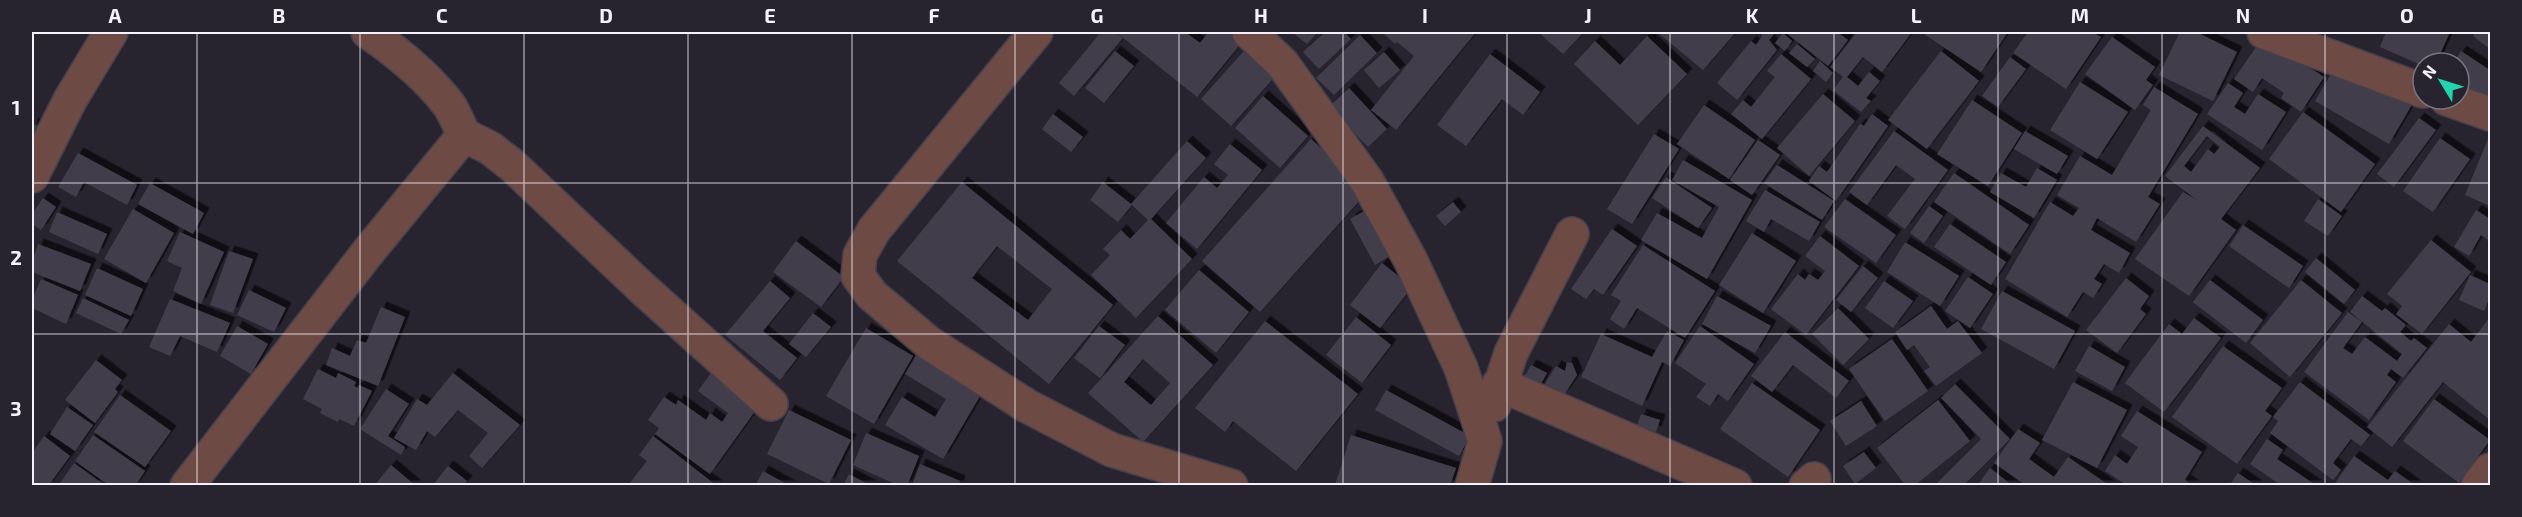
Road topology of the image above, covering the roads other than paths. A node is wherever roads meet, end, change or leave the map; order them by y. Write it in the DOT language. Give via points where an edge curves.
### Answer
graph roads {
  1 [pos="111,32"];
  2 [pos="368,32"];
  3 [pos="1036,32"];
  4 [pos="1249,32"];
  5 [pos="2264,32"];
  6 [pos="2411,87"];
  7 [pos="2471,107"];
  8 [pos="2490,114"];
  9 [pos="464,135"];
  10 [pos="32,176"];
  11 [pos="1572,234"];
  12 [pos="1499,384"];
  13 [pos="771,404"];
  14 [pos="1485,441"];
  15 [pos="2490,470"];
  16 [pos="187,486"];
  17 [pos="1231,486"];
  18 [pos="1472,486"];
  19 [pos="1735,486"];
  20 [pos="2478,486"];
  1 -- 10 [label="street" via="70,100"];
  2 -- 9 [label="street" via="431,84 450,106"];
  3 -- 17 [label="street" via="874,230 860,255 858,276 872,295 929,343 1027,406 1112,450"];
  4 -- 14 [label="street" via="1282,63 1379,200 1461,368"];
  5 -- 6 [label="street"];
  7 -- 8 [label="street"];
  9 -- 13 [label="street" via="513,166"];
  9 -- 16 [label="street"];
  11 -- 12 [label="street"];
  12 -- 14 [label="street"];
  12 -- 19 [label="street"];
  14 -- 18 [label="street"];
  15 -- 20 [label="street"];
}
